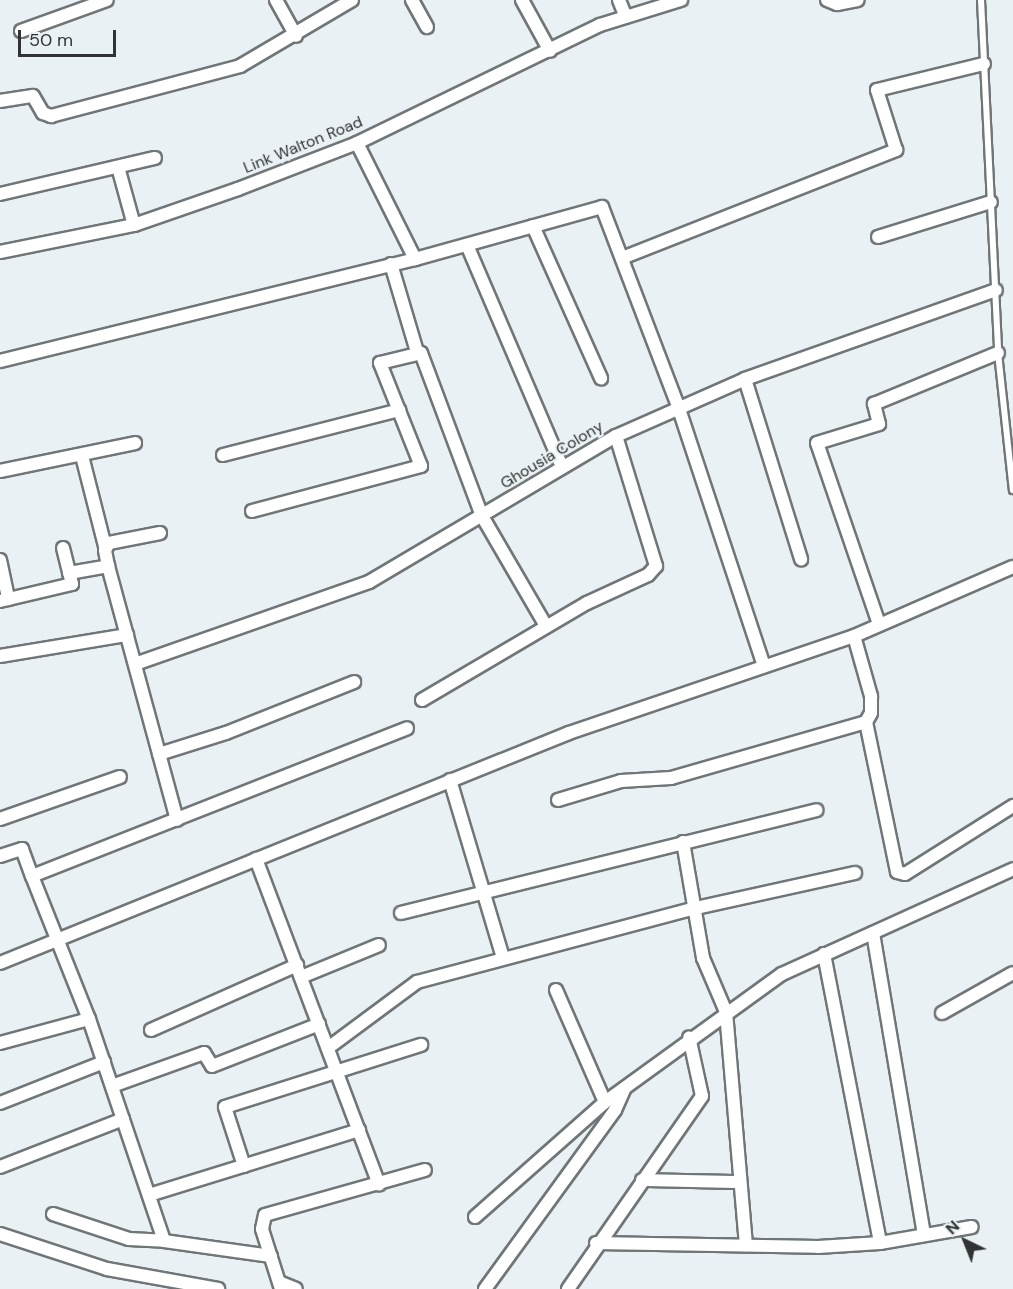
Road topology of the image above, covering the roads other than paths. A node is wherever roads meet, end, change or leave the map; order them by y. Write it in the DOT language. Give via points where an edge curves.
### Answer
graph roads {
  1 [pos="106,0"];
  2 [pos="276,0"];
  3 [pos="352,0"];
  4 [pos="412,0"];
  5 [pos="522,0"];
  6 [pos="620,0"];
  7 [pos="681,0"];
  8 [pos="826,0"];
  9 [pos="858,0"];
  10 [pos="981,0"];
  11 [pos="626,17"];
  12 [pos="427,27"];
  13 [pos="21,31"];
  14 [pos="296,36"];
  15 [pos="550,51"];
  16 [pos="984,64"];
  17 [pos="0,101"];
  18 [pos="357,142"];
  19 [pos="155,158"];
  20 [pos="118,167"];
  21 [pos="0,194"];
  22 [pos="991,202"];
  23 [pos="134,225"];
  24 [pos="533,226"];
  25 [pos="878,237"];
  26 [pos="468,244"];
  27 [pos="0,252"];
  28 [pos="621,258"];
  29 [pos="415,259"];
  30 [pos="391,264"];
  31 [pos="996,290"];
  32 [pos="417,352"];
  33 [pos="998,353"];
  34 [pos="0,361"];
  35 [pos="601,378"];
  36 [pos="745,379"];
  37 [pos="679,409"];
  38 [pos="399,410"];
  39 [pos="616,436"];
  40 [pos="135,443"];
  41 [pos="223,455"];
  42 [pos="82,456"];
  43 [pos="562,467"];
  44 [pos="0,471"];
  45 [pos="1013,490"];
  46 [pos="252,511"];
  47 [pos="482,516"];
  48 [pos="160,533"];
  49 [pos="105,546"];
  50 [pos="63,548"];
  51 [pos="801,559"];
  52 [pos="0,560"];
  53 [pos="108,566"];
  54 [pos="1013,567"];
  55 [pos="69,573"];
  56 [pos="4,600"];
  57 [pos="879,624"];
  58 [pos="546,626"];
  59 [pos="127,635"];
  60 [pos="854,636"];
  61 [pos="0,656"];
  62 [pos="135,664"];
  63 [pos="764,666"];
  64 [pos="354,682"];
  65 [pos="422,700"];
  66 [pos="866,722"];
  67 [pos="407,728"];
  68 [pos="159,754"];
  69 [pos="120,777"];
  70 [pos="450,780"];
  71 [pos="558,800"];
  72 [pos="1013,806"];
  73 [pos="816,810"];
  74 [pos="0,819"];
  75 [pos="177,820"];
  76 [pos="683,842"];
  77 [pos="0,856"];
  78 [pos="256,859"];
  79 [pos="1013,869"];
  80 [pos="855,873"];
  81 [pos="32,876"];
  82 [pos="485,889"];
  83 [pos="691,909"];
  84 [pos="401,913"];
  85 [pos="873,933"];
  86 [pos="56,939"];
  87 [pos="379,945"];
  88 [pos="824,954"];
  89 [pos="503,958"];
  90 [pos="0,963"];
  91 [pos="299,971"];
  92 [pos="1013,973"];
  93 [pos="556,990"];
  94 [pos="726,1012"];
  95 [pos="942,1013"];
  96 [pos="89,1018"];
  97 [pos="319,1024"];
  98 [pos="151,1030"];
  99 [pos="689,1037"];
  100 [pos="0,1043"];
  101 [pos="421,1045"];
  102 [pos="328,1048"];
  103 [pos="104,1062"];
  104 [pos="337,1071"];
  105 [pos="112,1086"];
  106 [pos="625,1086"];
  107 [pos="605,1102"];
  108 [pos="0,1103"];
  109 [pos="123,1119"];
  110 [pos="359,1130"];
  111 [pos="244,1166"];
  112 [pos="0,1167"];
  113 [pos="425,1170"];
  114 [pos="642,1180"];
  115 [pos="740,1182"];
  116 [pos="379,1185"];
  117 [pos="149,1196"];
  118 [pos="52,1214"];
  119 [pos="475,1217"];
  120 [pos="972,1227"];
  121 [pos="0,1234"];
  122 [pos="924,1235"];
  123 [pos="164,1241"];
  124 [pos="596,1243"];
  125 [pos="880,1243"];
  126 [pos="746,1245"];
  127 [pos="271,1256"];
  128 [pos="280,1286"];
  129 [pos="218,1289"];
  130 [pos="296,1289"];
  131 [pos="485,1289"];
  132 [pos="568,1289"];
  1 -- 13 [label="street"];
  2 -- 14 [label="street"];
  3 -- 14 [label="street"];
  4 -- 12 [label="street"];
  5 -- 15 [label="street"];
  6 -- 11 [label="street"];
  7 -- 11 [label="street, Link Walton Road"];
  8 -- 9 [label="street" via="837,4"];
  10 -- 16 [label="lane"];
  11 -- 15 [label="street, Link Walton Road"];
  14 -- 17 [label="street" via="240,66 51,116 43,114 29,95"];
  15 -- 18 [label="street, Link Walton Road"];
  16 -- 22 [label="lane"];
  16 -- 28 [label="street" via="877,90 896,150"];
  18 -- 23 [label="street, Link Walton Road"];
  18 -- 29 [label="street"];
  19 -- 20 [label="street"];
  20 -- 21 [label="street"];
  20 -- 23 [label="street"];
  22 -- 25 [label="street"];
  22 -- 31 [label="lane"];
  23 -- 27 [label="street, Link Walton Road"];
  24 -- 26 [label="street"];
  24 -- 28 [label="street" via="602,207"];
  24 -- 35 [label="street"];
  26 -- 29 [label="street"];
  26 -- 43 [label="street"];
  28 -- 37 [label="street"];
  29 -- 30 [label="street"];
  30 -- 32 [label="street"];
  30 -- 34 [label="street"];
  31 -- 33 [label="lane"];
  31 -- 36 [label="street, Ghousia Colony"];
  32 -- 38 [label="street" via="380,363"];
  32 -- 47 [label="street" via="425,357"];
  33 -- 45 [label="lane"];
  33 -- 57 [label="street" via="874,404 879,424 817,443"];
  36 -- 37 [label="street, Ghousia Colony"];
  36 -- 51 [label="street"];
  37 -- 39 [label="street, Ghousia Colony"];
  37 -- 63 [label="street"];
  38 -- 41 [label="street"];
  38 -- 46 [label="street" via="421,466"];
  39 -- 43 [label="street, Ghousia Colony"];
  39 -- 58 [label="street" via="656,566 648,575"];
  40 -- 42 [label="street"];
  42 -- 44 [label="street"];
  42 -- 49 [label="street"];
  43 -- 47 [label="street, Ghousia Colony"];
  47 -- 58 [label="street"];
  47 -- 62 [label="street, Ghousia Colony" via="369,582"];
  48 -- 49 [label="street"];
  49 -- 53 [label="street"];
  50 -- 55 [label="street"];
  52 -- 56 [label="street"];
  53 -- 55 [label="street"];
  53 -- 59 [label="street"];
  54 -- 57 [label="street"];
  55 -- 56 [label="street" via="69,586"];
  57 -- 60 [label="street"];
  58 -- 65 [label="street"];
  59 -- 61 [label="street"];
  59 -- 62 [label="street"];
  60 -- 63 [label="street"];
  60 -- 66 [label="street" via="871,696 872,713"];
  62 -- 68 [label="street"];
  63 -- 70 [label="street" via="569,733"];
  64 -- 68 [label="street" via="226,733"];
  66 -- 71 [label="street" via="671,778 621,781"];
  66 -- 72 [label="street" via="897,872 905,874"];
  67 -- 75 [label="street"];
  68 -- 75 [label="street"];
  69 -- 74 [label="street"];
  70 -- 78 [label="street"];
  70 -- 82 [label="street"];
  73 -- 76 [label="street"];
  75 -- 81 [label="street"];
  76 -- 82 [label="street"];
  76 -- 83 [label="street"];
  77 -- 81 [label="street" via="22,849"];
  78 -- 86 [label="street"];
  78 -- 91 [label="street"];
  79 -- 85 [label="street"];
  80 -- 83 [label="street"];
  81 -- 86 [label="street"];
  82 -- 84 [label="street"];
  82 -- 89 [label="street"];
  83 -- 89 [label="street"];
  83 -- 94 [label="street" via="703,957"];
  85 -- 88 [label="street"];
  85 -- 122 [label="street"];
  86 -- 90 [label="street"];
  86 -- 96 [label="street"];
  87 -- 91 [label="street"];
  88 -- 94 [label="street" via="782,974"];
  88 -- 125 [label="street"];
  89 -- 102 [label="street" via="417,982"];
  91 -- 97 [label="street"];
  91 -- 98 [label="street"];
  92 -- 95 [label="street"];
  93 -- 107 [label="street"];
  94 -- 99 [label="street"];
  94 -- 115 [label="street"];
  96 -- 100 [label="street"];
  96 -- 103 [label="street"];
  97 -- 102 [label="street"];
  97 -- 105 [label="street" via="212,1066 204,1053"];
  99 -- 106 [label="street"];
  99 -- 114 [label="street" via="702,1096"];
  101 -- 104 [label="street"];
  102 -- 104 [label="street"];
  103 -- 105 [label="street"];
  103 -- 108 [label="street"];
  104 -- 110 [label="street"];
  104 -- 111 [label="street" via="225,1107"];
  105 -- 109 [label="street"];
  106 -- 107 [label="street"];
  106 -- 131 [label="street" via="615,1110"];
  107 -- 119 [label="street"];
  109 -- 112 [label="street"];
  109 -- 117 [label="street"];
  110 -- 111 [label="street"];
  110 -- 116 [label="street"];
  111 -- 117 [label="street"];
  113 -- 116 [label="street"];
  114 -- 115 [label="street"];
  114 -- 124 [label="street"];
  115 -- 126 [label="street"];
  116 -- 127 [label="street" via="265,1215 261,1221"];
  117 -- 123 [label="street"];
  118 -- 123 [label="street" via="129,1239"];
  120 -- 122 [label="street"];
  121 -- 129 [label="street" via="107,1269"];
  122 -- 125 [label="street"];
  123 -- 127 [label="street"];
  124 -- 126 [label="street"];
  124 -- 132 [label="street"];
  125 -- 126 [label="street"];
  127 -- 128 [label="street"];
  128 -- 130 [label="street"];
}
